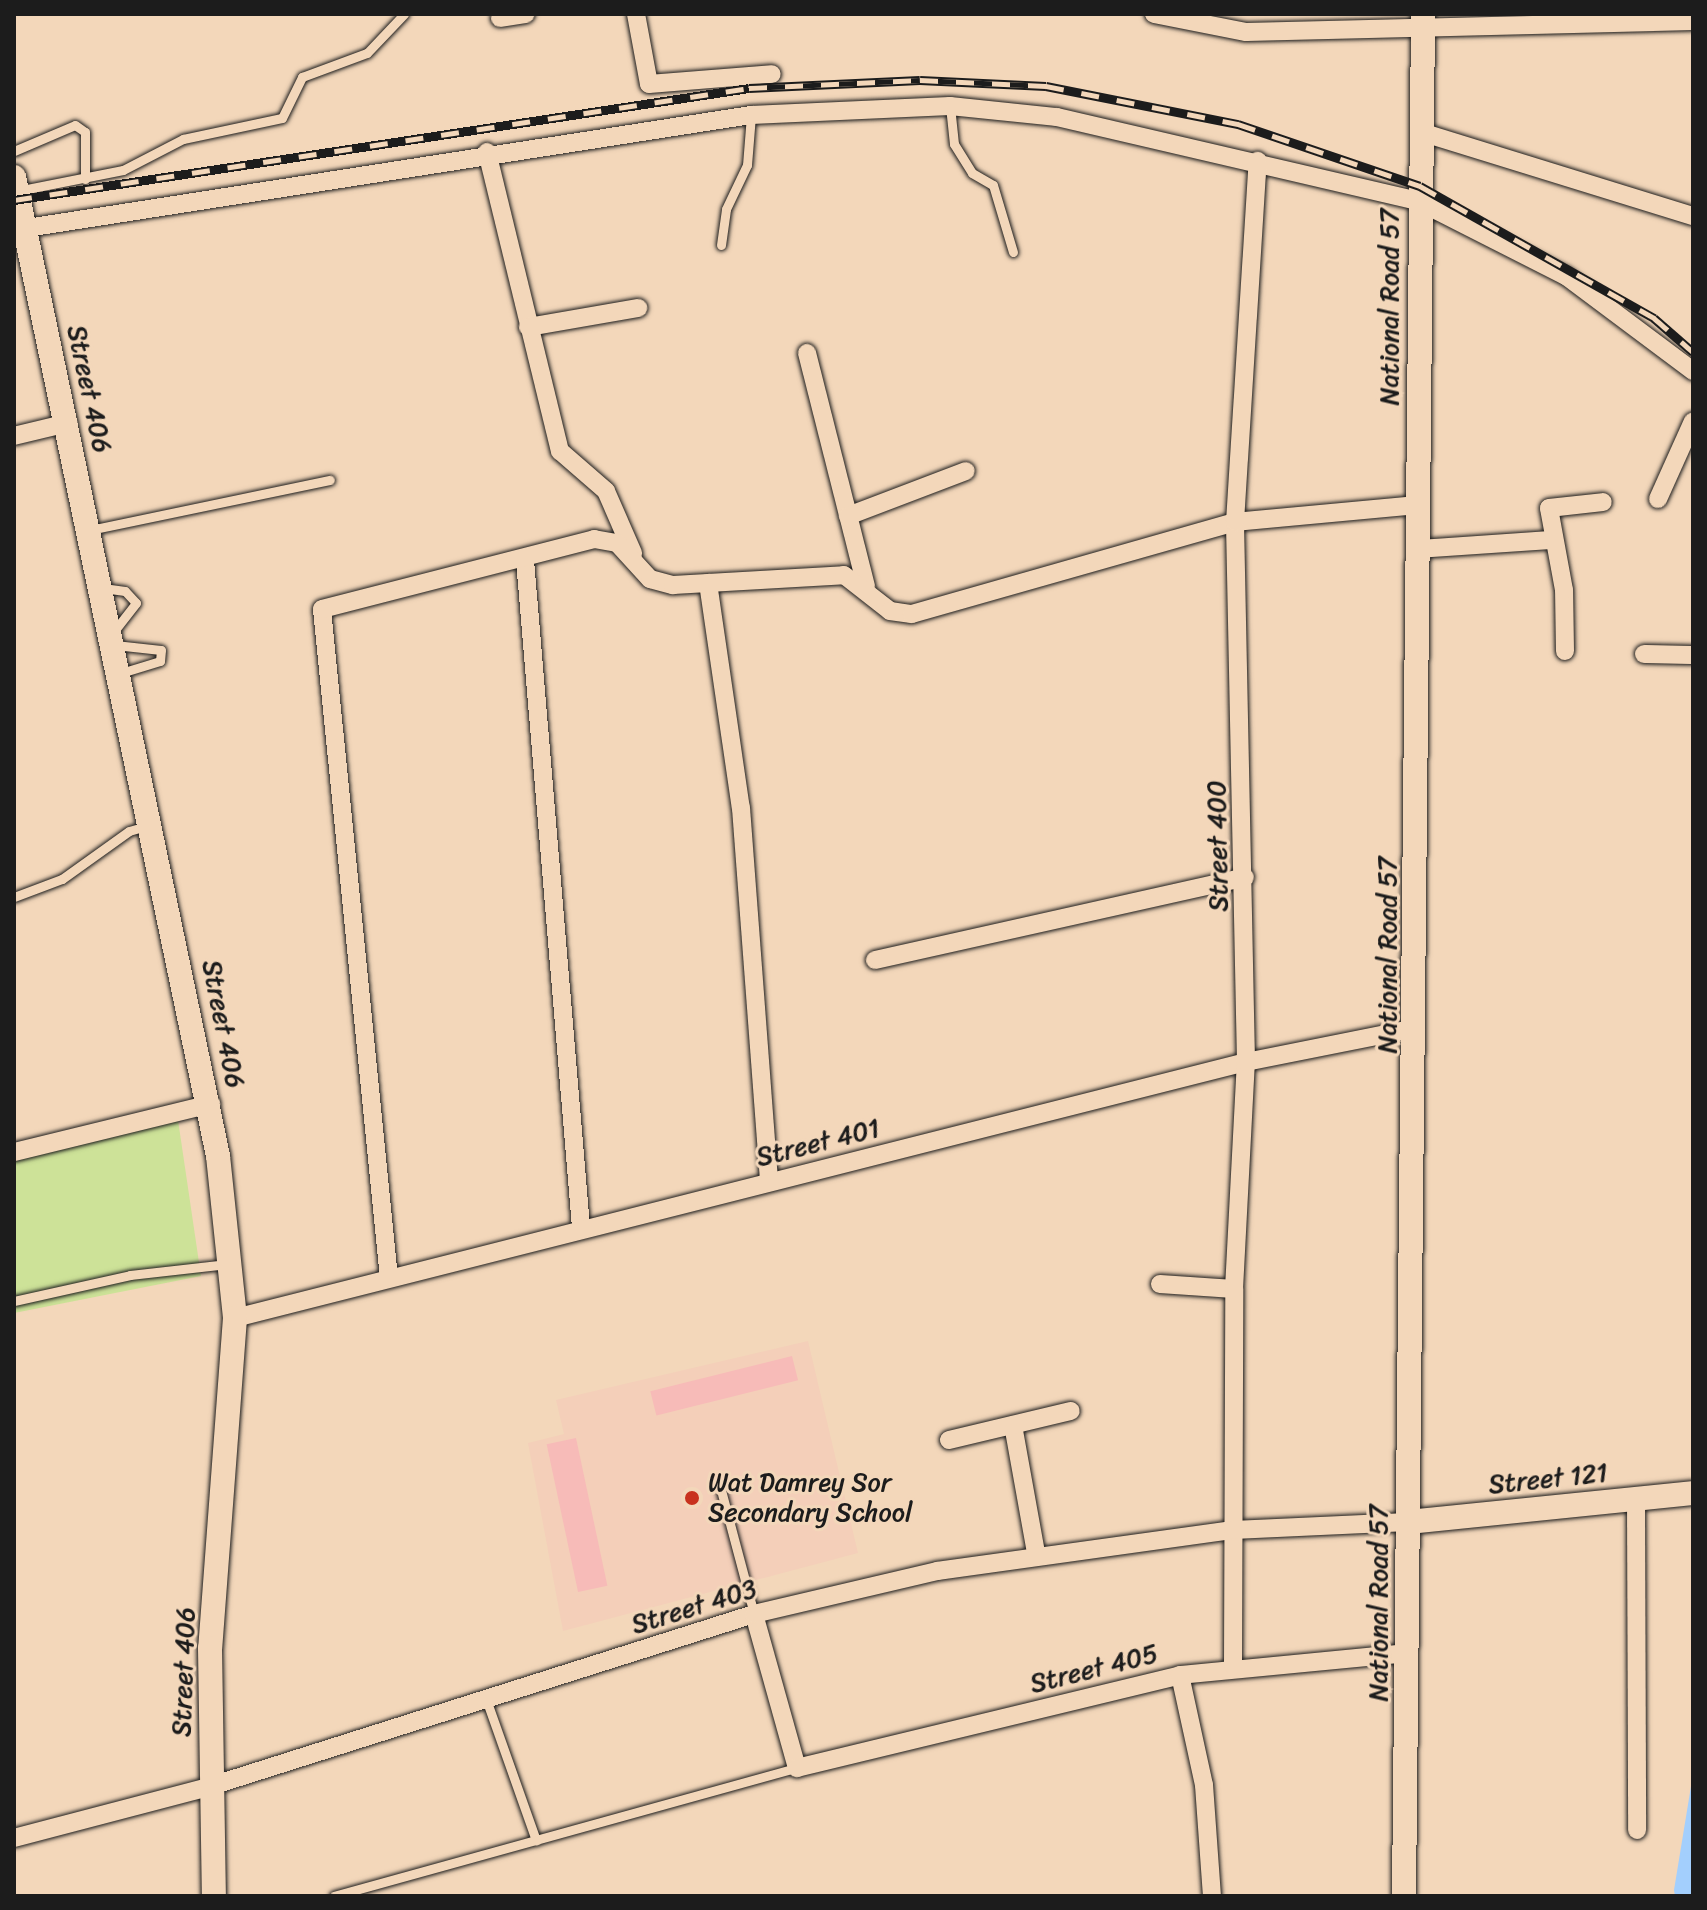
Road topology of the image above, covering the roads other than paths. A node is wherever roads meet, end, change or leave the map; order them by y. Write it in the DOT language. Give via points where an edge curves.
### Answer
graph roads {
  1 [pos="404,14"];
  2 [pos="526,14"];
  3 [pos="636,14"];
  4 [pos="1154,14"];
  5 [pos="500,18"];
  6 [pos="1423,21"];
  7 [pos="1693,21"];
  8 [pos="1247,23"];
  9 [pos="772,74"];
  10 [pos="950,106"];
  11 [pos="751,115"];
  12 [pos="1421,132"];
  13 [pos="14,151"];
  14 [pos="487,152"];
  15 [pos="1258,161"];
  16 [pos="85,179"];
  17 [pos="16,192"];
  18 [pos="1418,201"];
  19 [pos="1693,216"];
  20 [pos="20,229"];
  21 [pos="721,245"];
  22 [pos="1013,252"];
  23 [pos="638,308"];
  24 [pos="528,327"];
  25 [pos="807,353"];
  26 [pos="1693,371"];
  27 [pos="1693,421"];
  28 [pos="68,423"];
  29 [pos="14,436"];
  30 [pos="966,471"];
  31 [pos="330,480"];
  32 [pos="1658,499"];
  33 [pos="1603,502"];
  34 [pos="1419,505"];
  35 [pos="848,516"];
  36 [pos="1235,522"];
  37 [pos="90,530"];
  38 [pos="1549,540"];
  39 [pos="1418,549"];
  40 [pos="633,553"];
  41 [pos="525,560"];
  42 [pos="708,583"];
  43 [pos="866,587"];
  44 [pos="114,639"];
  45 [pos="1565,651"];
  46 [pos="1644,654"];
  47 [pos="1693,655"];
  48 [pos="121,673"];
  49 [pos="153,825"];
  50 [pos="1245,877"];
  51 [pos="14,897"];
  52 [pos="875,960"];
  53 [pos="1416,1028"];
  54 [pos="1246,1062"];
  55 [pos="211,1104"];
  56 [pos="14,1152"];
  57 [pos="769,1182"];
  58 [pos="581,1227"];
  59 [pos="230,1264"];
  60 [pos="389,1278"];
  61 [pos="1160,1284"];
  62 [pos="1234,1289"];
  63 [pos="14,1301"];
  64 [pos="235,1318"];
  65 [pos="1071,1411"];
  66 [pos="1013,1425"];
  67 [pos="949,1440"];
  68 [pos="721,1490"];
  69 [pos="1693,1493"];
  70 [pos="1636,1499"];
  71 [pos="1408,1522"];
  72 [pos="1233,1530"];
  73 [pos="1036,1553"];
  74 [pos="754,1614"];
  75 [pos="1407,1653"];
  76 [pos="1233,1665"];
  77 [pos="1180,1675"];
  78 [pos="486,1699"];
  79 [pos="797,1768"];
  80 [pos="208,1787"];
  81 [pos="1637,1830"];
  82 [pos="14,1838"];
  83 [pos="536,1840"];
  84 [pos="214,1896"];
  85 [pos="334,1896"];
  86 [pos="1212,1896"];
  87 [pos="1404,1896"];
  1 -- 16 [label="lane" via="367,53 302,77 282,118 183,139 123,170"];
  2 -- 5 [label="street"];
  3 -- 9 [label="street" via="649,84"];
  4 -- 8 [label="street"];
  6 -- 7 [label="street"];
  6 -- 8 [label="street"];
  6 -- 12 [label="street, National Road 57"];
  10 -- 11 [label="street"];
  10 -- 15 [label="street" via="1057,117"];
  10 -- 22 [label="lane" via="954,144 972,173 993,185"];
  11 -- 14 [label="street"];
  11 -- 21 [label="lane" via="747,165 726,209"];
  12 -- 18 [label="street, National Road 57"];
  12 -- 19 [label="street"];
  13 -- 16 [label="lane" via="75,125 85,132"];
  14 -- 20 [label="street"];
  14 -- 24 [label="street"];
  15 -- 18 [label="street"];
  15 -- 36 [label="street, Street 400"];
  16 -- 17 [label="lane"];
  17 -- 20 [label="street, Street 406"];
  18 -- 26 [label="street" via="1566,276"];
  18 -- 34 [label="street, National Road 57"];
  20 -- 28 [label="street, Street 406"];
  23 -- 24 [label="street"];
  24 -- 40 [label="street" via="560,451 606,491"];
  25 -- 35 [label="street"];
  27 -- 32 [label="street"];
  28 -- 29 [label="street"];
  28 -- 37 [label="street, Street 406"];
  30 -- 35 [label="street"];
  31 -- 37 [label="lane"];
  33 -- 38 [label="street" via="1549,508"];
  34 -- 36 [label="street"];
  34 -- 39 [label="street, National Road 57"];
  35 -- 43 [label="street"];
  36 -- 43 [label="street" via="912,614 890,611"];
  36 -- 50 [label="street, Street 400"];
  37 -- 44 [label="street, Street 406"];
  38 -- 39 [label="street"];
  38 -- 45 [label="street" via="1564,590"];
  39 -- 53 [label="street, National Road 57"];
  40 -- 41 [label="street" via="594,539"];
  40 -- 42 [label="street" via="650,579"];
  41 -- 58 [label="street"];
  41 -- 60 [label="street" via="326,606 319,614"];
  42 -- 43 [label="street" via="844,575"];
  42 -- 57 [label="street" via="741,808"];
  44 -- 48 [label="street, Street 406"];
  44 -- 48 [label="lane" via="161,650 160,661"];
  46 -- 47 [label="street"];
  48 -- 49 [label="street, Street 406"];
  49 -- 51 [label="lane" via="129,831 62,879"];
  49 -- 55 [label="street, Street 406"];
  50 -- 52 [label="street"];
  50 -- 54 [label="street, Street 400"];
  53 -- 54 [label="street, Street 401"];
  53 -- 71 [label="street, National Road 57"];
  54 -- 57 [label="street, Street 401"];
  54 -- 62 [label="street, Street 400"];
  55 -- 56 [label="street"];
  55 -- 59 [label="street, Street 406"];
  57 -- 58 [label="street, Street 401"];
  58 -- 60 [label="street, Street 401"];
  59 -- 63 [label="lane" via="130,1275"];
  59 -- 64 [label="street, Street 406"];
  60 -- 64 [label="street, Street 401"];
  61 -- 62 [label="street"];
  62 -- 72 [label="street, Street 400"];
  64 -- 80 [label="street, Street 406"];
  65 -- 66 [label="street"];
  66 -- 67 [label="street"];
  66 -- 73 [label="street"];
  68 -- 74 [label="lane"];
  69 -- 70 [label="street, Street 121"];
  70 -- 71 [label="street, Street 121"];
  70 -- 81 [label="street"];
  71 -- 72 [label="street, Street 403"];
  71 -- 75 [label="street, National Road 57"];
  72 -- 73 [label="street, Street 403"];
  72 -- 76 [label="street, Street 400"];
  73 -- 74 [label="street, Street 403"];
  74 -- 78 [label="street, Street 403"];
  74 -- 79 [label="street"];
  75 -- 76 [label="street, Street 405"];
  75 -- 87 [label="street, National Road 57"];
  76 -- 77 [label="street, Street 405"];
  77 -- 79 [label="street, Street 405"];
  77 -- 86 [label="street" via="1204,1785"];
  78 -- 80 [label="street, Street 403"];
  78 -- 83 [label="lane"];
  79 -- 83 [label="lane"];
  80 -- 82 [label="street, Street 403"];
  80 -- 84 [label="street, Street 406"];
  83 -- 85 [label="lane"];
}
